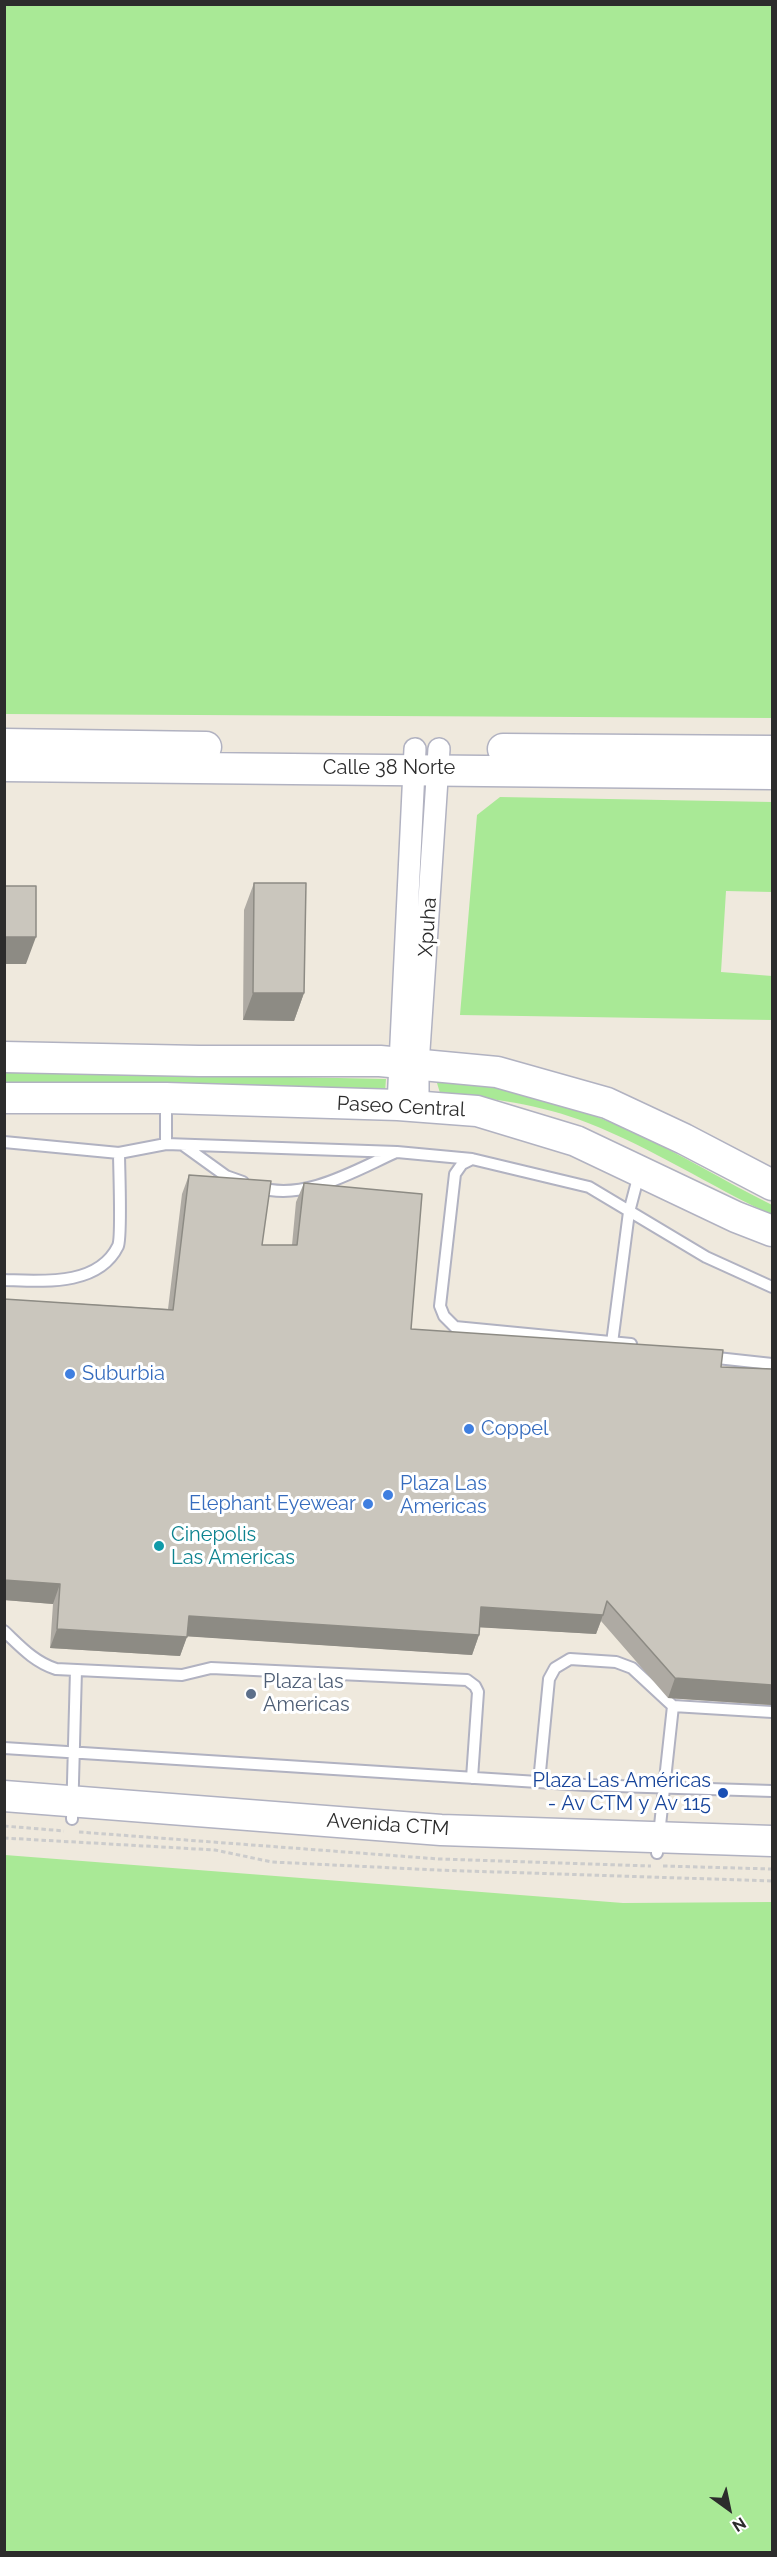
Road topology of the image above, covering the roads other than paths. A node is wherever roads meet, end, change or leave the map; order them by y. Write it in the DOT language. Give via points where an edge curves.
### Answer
graph roads {
  1 [pos="4,744"];
  2 [pos="772,751"];
  3 [pos="428,759"];
  4 [pos="4,766"];
  5 [pos="772,774"];
  6 [pos="4,1057"];
  7 [pos="409,1063"];
  8 [pos="4,1098"];
  9 [pos="166,1098"];
  10 [pos="408,1105"];
  11 [pos="4,1142"];
  12 [pos="166,1144"];
  13 [pos="183,1144"];
  14 [pos="397,1152"];
  15 [pos="119,1153"];
  16 [pos="472,1159"];
  17 [pos="640,1171"];
  18 [pos="772,1185"];
  19 [pos="629,1212"];
  20 [pos="772,1231"];
  21 [pos="4,1280"];
  22 [pos="772,1287"];
  23 [pos="612,1343"];
  24 [pos="641,1345"];
  25 [pos="701,1357"];
  26 [pos="772,1364"];
  27 [pos="4,1631"];
  28 [pos="76,1670"];
  29 [pos="673,1706"];
  30 [pos="772,1712"];
  31 [pos="4,1748"];
  32 [pos="72,1752"];
  33 [pos="472,1778"];
  34 [pos="539,1782"];
  35 [pos="664,1787"];
  36 [pos="772,1791"];
  37 [pos="4,1796"];
  38 [pos="72,1810"];
  39 [pos="4,1815"];
  40 [pos="772,1841"];
  41 [pos="658,1845"];
  42 [pos="772,1855"];
  1 -- 3 [label="main road, Calle 38 Norte"];
  2 -- 3 [label="main road, Calle 38 Norte"];
  3 -- 4 [label="main road, Calle 38 Norte"];
  3 -- 5 [label="main road, Calle 38 Norte"];
  3 -- 7 [label="street, Xpuha"];
  6 -- 7 [label="main road, Paseo Central"];
  7 -- 10 [label="street, Xpuha"];
  7 -- 18 [label="main road, Paseo Central" via="497,1072 608,1103"];
  8 -- 9 [label="main road, Paseo Central"];
  9 -- 10 [label="main road, Paseo Central"];
  9 -- 12 [label="lane"];
  10 -- 17 [label="main road, Paseo Central" via="477,1111 576,1140"];
  11 -- 15 [label="lane"];
  12 -- 13 [label="lane"];
  12 -- 15 [label="lane"];
  13 -- 14 [label="lane"];
  13 -- 14 [label="lane" via="226,1176 264,1189 293,1190 328,1182"];
  14 -- 16 [label="lane"];
  15 -- 21 [label="lane" via="118,1245 106,1260 90,1272 56,1281"];
  16 -- 19 [label="lane" via="589,1188"];
  16 -- 23 [label="lane" via="455,1174 440,1306 444,1316 456,1328"];
  17 -- 19 [label="lane"];
  17 -- 20 [label="main road, Paseo Central"];
  19 -- 22 [label="lane" via="706,1257"];
  19 -- 23 [label="lane"];
  23 -- 24 [label="lane"];
  25 -- 26 [label="lane"];
  27 -- 28 [label="lane" via="44,1665"];
  28 -- 32 [label="lane"];
  28 -- 33 [label="lane" via="182,1675 211,1668 467,1680 478,1692"];
  29 -- 30 [label="lane"];
  29 -- 34 [label="lane" via="626,1665 570,1659 562,1663 549,1679"];
  29 -- 35 [label="lane"];
  31 -- 32 [label="lane"];
  32 -- 33 [label="lane"];
  32 -- 38 [label="lane"];
  33 -- 34 [label="lane"];
  34 -- 35 [label="lane"];
  35 -- 36 [label="lane"];
  35 -- 41 [label="lane"];
  37 -- 38 [label="main road, Avenida CTM"];
  38 -- 39 [label="main road, Avenida CTM"];
  38 -- 41 [label="main road, Avenida CTM" via="441,1846"];
  40 -- 41 [label="main road, Avenida CTM"];
  41 -- 42 [label="main road, Avenida CTM"];
}
